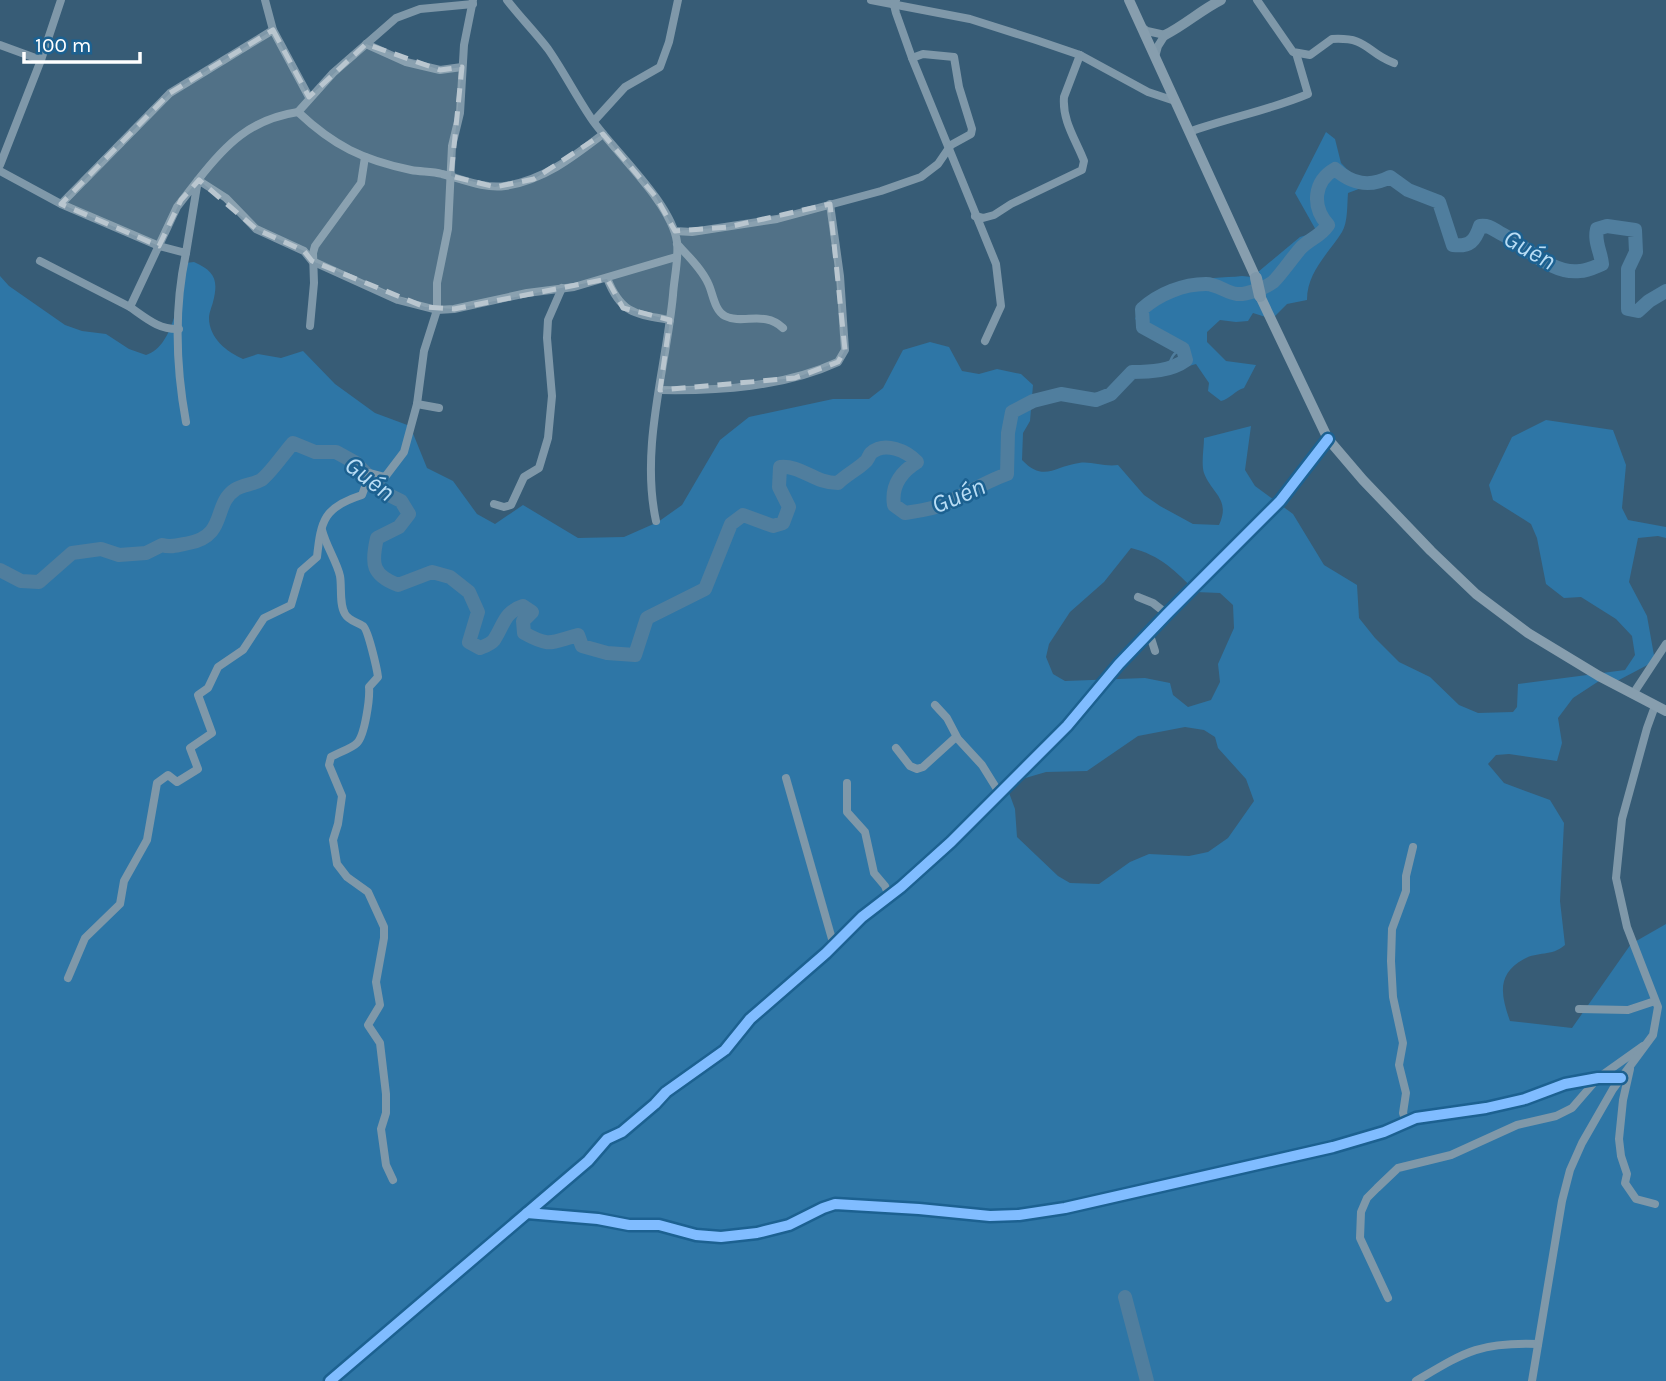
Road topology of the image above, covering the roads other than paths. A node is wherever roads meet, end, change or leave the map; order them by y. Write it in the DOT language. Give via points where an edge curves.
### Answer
graph roads {
  1 [pos="61,0"];
  2 [pos="265,0"];
  3 [pos="508,0"];
  4 [pos="678,0"];
  5 [pos="870,0"];
  6 [pos="1129,0"];
  7 [pos="1221,0"];
  8 [pos="1257,0"];
  9 [pos="473,2"];
  10 [pos="895,2"];
  11 [pos="1141,25"];
  12 [pos="273,30"];
  13 [pos="1165,35"];
  14 [pos="366,44"];
  15 [pos="0,45"];
  16 [pos="1296,53"];
  17 [pos="1080,55"];
  18 [pos="1155,57"];
  19 [pos="912,58"];
  20 [pos="41,60"];
  21 [pos="1394,63"];
  22 [pos="462,67"];
  23 [pos="309,97"];
  24 [pos="1175,101"];
  25 [pos="298,112"];
  26 [pos="594,121"];
  27 [pos="1189,132"];
  28 [pos="603,134"];
  29 [pos="948,150"];
  30 [pos="365,157"];
  31 [pos="0,165"];
  32 [pos="0,171"];
  33 [pos="451,176"];
  34 [pos="198,180"];
  35 [pos="61,204"];
  36 [pos="830,204"];
  37 [pos="975,216"];
  38 [pos="674,231"];
  39 [pos="677,244"];
  40 [pos="159,246"];
  41 [pos="186,253"];
  42 [pos="676,257"];
  43 [pos="40,261"];
  44 [pos="312,261"];
  45 [pos="607,278"];
  46 [pos="1256,278"];
  47 [pos="562,288"];
  48 [pos="1259,296"];
  49 [pos="130,307"];
  50 [pos="437,310"];
  51 [pos="670,320"];
  52 [pos="310,326"];
  53 [pos="783,328"];
  54 [pos="179,329"];
  55 [pos="985,341"];
  56 [pos="660,390"];
  57 [pos="417,404"];
  58 [pos="439,408"];
  59 [pos="186,422"];
  60 [pos="1328,439"];
  61 [pos="494,505"];
  62 [pos="656,521"];
  63 [pos="321,526"];
  64 [pos="1138,597"];
  65 [pos="1167,614"];
  66 [pos="1149,632"];
  67 [pos="1666,644"];
  68 [pos="1155,651"];
  69 [pos="1633,694"];
  70 [pos="935,705"];
  71 [pos="1661,708"];
  72 [pos="956,737"];
  73 [pos="895,748"];
  74 [pos="786,778"];
  75 [pos="847,783"];
  76 [pos="1000,794"];
  77 [pos="1413,847"];
  78 [pos="889,896"];
  79 [pos="834,946"];
  80 [pos="68,978"];
  81 [pos="1655,1001"];
  82 [pos="1579,1009"];
  83 [pos="1648,1042"];
  84 [pos="1631,1066"];
  85 [pos="1598,1078"];
  86 [pos="1621,1078"];
  87 [pos="1406,1121"];
  88 [pos="393,1180"];
  89 [pos="1655,1204"];
  90 [pos="527,1213"];
  91 [pos="1388,1297"];
  92 [pos="1538,1344"];
  93 [pos="330,1381"];
  94 [pos="1416,1381"];
  95 [pos="1532,1381"];
  1 -- 20 [label="street"];
  2 -- 12 [label="street"];
  3 -- 26 [label="street" via="548,49"];
  4 -- 26 [label="street" via="660,67 625,87"];
  5 -- 10 [label="street"];
  6 -- 11 [label="main road"];
  7 -- 13 [label="street"];
  8 -- 16 [label="street"];
  9 -- 14 [label="street" via="407,13"];
  9 -- 22 [label="street"];
  10 -- 17 [label="street" via="970,19"];
  10 -- 19 [label="street"];
  11 -- 13 [label="street"];
  11 -- 18 [label="main road"];
  12 -- 23 [label="street"];
  12 -- 35 [label="street" via="170,93"];
  13 -- 18 [label="street"];
  14 -- 22 [label="street" via="406,62 440,70"];
  14 -- 23 [label="street"];
  15 -- 20 [label="street"];
  16 -- 21 [label="street" via="1310,55 1332,38 1341,38 1361,41"];
  16 -- 27 [label="street" via="1308,94"];
  17 -- 24 [label="street" via="1148,92"];
  17 -- 37 [label="street" via="1063,103 1084,161 1082,170 994,215"];
  18 -- 24 [label="main road"];
  19 -- 29 [label="street"];
  19 -- 29 [label="street" via="923,54 954,57 973,131"];
  20 -- 31 [label="street"];
  22 -- 33 [label="street"];
  23 -- 25 [label="street"];
  24 -- 27 [label="main road"];
  25 -- 30 [label="street" via="339,146"];
  25 -- 34 [label="street" via="243,132"];
  26 -- 28 [label="street"];
  27 -- 46 [label="main road"];
  28 -- 33 [label="street" via="534,179 495,187"];
  28 -- 38 [label="street" via="656,197"];
  29 -- 36 [label="street" via="921,177"];
  29 -- 37 [label="street"];
  30 -- 33 [label="street"];
  30 -- 44 [label="street" via="360,183 315,246"];
  32 -- 35 [label="street"];
  33 -- 50 [label="street"];
  34 -- 40 [label="street" via="181,200"];
  34 -- 41 [label="street"];
  34 -- 44 [label="street" via="226,198 256,229 304,251"];
  35 -- 40 [label="street"];
  36 -- 38 [label="street" via="777,219"];
  36 -- 56 [label="street" via="845,350 838,362 795,378"];
  37 -- 55 [label="street" via="996,264 1002,306"];
  38 -- 39 [label="street"];
  39 -- 42 [label="street"];
  39 -- 53 [label="street" via="703,274 723,315 767,319"];
  40 -- 41 [label="street"];
  40 -- 49 [label="street"];
  41 -- 54 [label="street"];
  42 -- 45 [label="street"];
  42 -- 51 [label="street"];
  43 -- 49 [label="street"];
  44 -- 50 [label="street" via="388,297"];
  44 -- 52 [label="street"];
  45 -- 47 [label="street"];
  45 -- 51 [label="street" via="623,308 636,315"];
  46 -- 48 [label="main road"];
  47 -- 50 [label="street"];
  47 -- 61 [label="street" via="548,320 552,396 543,457 538,468 524,477 510,505"];
  48 -- 60 [label="main road"];
  49 -- 54 [label="street" via="160,327"];
  50 -- 57 [label="street" via="424,351"];
  51 -- 56 [label="street"];
  54 -- 59 [label="street"];
  56 -- 62 [label="street" via="650,475"];
  57 -- 58 [label="street"];
  57 -- 63 [label="street" via="404,452 385,477 367,475 362,495 331,510"];
  60 -- 65 [label="street" via="1280,501"];
  60 -- 69 [label="main road" via="1476,594 1528,632"];
  63 -- 80 [label="street" via="317,557 301,571 291,605 264,618 243,650 218,667 208,688 198,695 212,733 190,748 198,769 177,782 168,775 158,783 147,840 124,881 120,904 85,938"];
  63 -- 88 [label="street" via="341,580 343,611 368,632 378,677 369,687 370,703 357,744 331,757 329,765 342,796 333,840 337,864 368,892 384,927 376,982 380,1004 369,1025 380,1043 386,1088 381,1129 386,1166"];
  64 -- 65 [label="street"];
  65 -- 66 [label="street"];
  66 -- 68 [label="street"];
  66 -- 76 [label="street"];
  67 -- 69 [label="street"];
  69 -- 71 [label="main road"];
  70 -- 72 [label="street"];
  71 -- 81 [label="street" via="1647,728 1622,819 1616,878 1627,927"];
  72 -- 73 [label="street" via="920,768 910,766"];
  72 -- 76 [label="street"];
  74 -- 79 [label="street"];
  75 -- 78 [label="street" via="847,813 862,827 874,873"];
  76 -- 78 [label="street"];
  77 -- 87 [label="street" via="1406,891 1392,929 1391,961"];
  78 -- 79 [label="street"];
  79 -- 90 [label="street" via="750,1019 725,1050 607,1139"];
  81 -- 82 [label="street" via="1628,1010"];
  81 -- 83 [label="street" via="1656,1021"];
  83 -- 84 [label="street"];
  83 -- 85 [label="street"];
  84 -- 86 [label="street"];
  84 -- 89 [label="street" via="1619,1139 1625,1183 1636,1199"];
  85 -- 86 [label="street"];
  85 -- 87 [label="street" via="1504,1104"];
  85 -- 91 [label="street" via="1563,1113 1517,1125 1446,1157 1398,1168 1367,1198 1360,1212 1360,1238"];
  86 -- 92 [label="street" via="1570,1170"];
  87 -- 90 [label="street" via="1368,1137 1298,1156 1019,1215 835,1204 789,1225 721,1237 659,1225"];
  90 -- 93 [label="street"];
  92 -- 94 [label="street" via="1492,1344 1455,1357"];
  92 -- 95 [label="street"];
}
